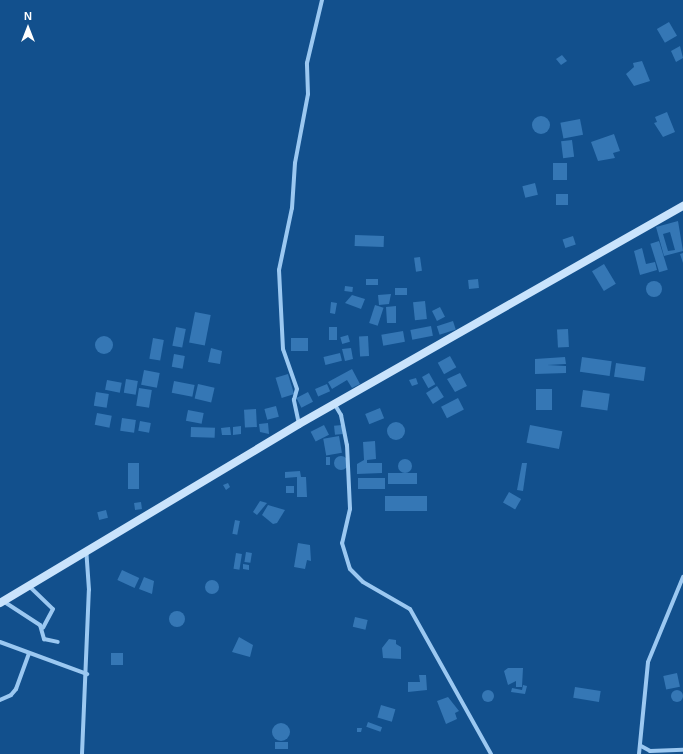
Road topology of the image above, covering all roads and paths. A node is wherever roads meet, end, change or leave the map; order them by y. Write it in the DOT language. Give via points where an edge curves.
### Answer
graph roads {
  1 [pos="322,0"];
  2 [pos="683,206"];
  3 [pos="335,405"];
  4 [pos="299,424"];
  5 [pos="86,550"];
  6 [pos="683,577"];
  7 [pos="29,586"];
  8 [pos="1,602"];
  9 [pos="43,628"];
  10 [pos="0,642"];
  11 [pos="58,642"];
  12 [pos="29,654"];
  13 [pos="87,674"];
  14 [pos="0,700"];
  15 [pos="641,746"];
  16 [pos="683,750"];
  17 [pos="82,754"];
  18 [pos="491,754"];
  19 [pos="639,754"];
  1 -- 4 [label="street" via="307,63 308,100 295,163 292,208 279,270 283,349 297,389 294,400"];
  2 -- 3 [label="street"];
  3 -- 4 [label="street"];
  3 -- 18 [label="street" via="341,415 347,445 350,509 342,543 350,569 362,582 410,609"];
  4 -- 5 [label="street"];
  5 -- 7 [label="street"];
  5 -- 13 [label="street" via="89,590"];
  6 -- 15 [label="street" via="648,662"];
  7 -- 8 [label="street"];
  7 -- 9 [label="street" via="53,609"];
  8 -- 9 [label="street"];
  9 -- 11 [label="street" via="44,639"];
  10 -- 12 [label="street"];
  12 -- 13 [label="street"];
  12 -- 14 [label="street" via="16,689 11,695"];
  13 -- 17 [label="street"];
  15 -- 16 [label="street" via="650,751"];
  15 -- 19 [label="street"];
}
